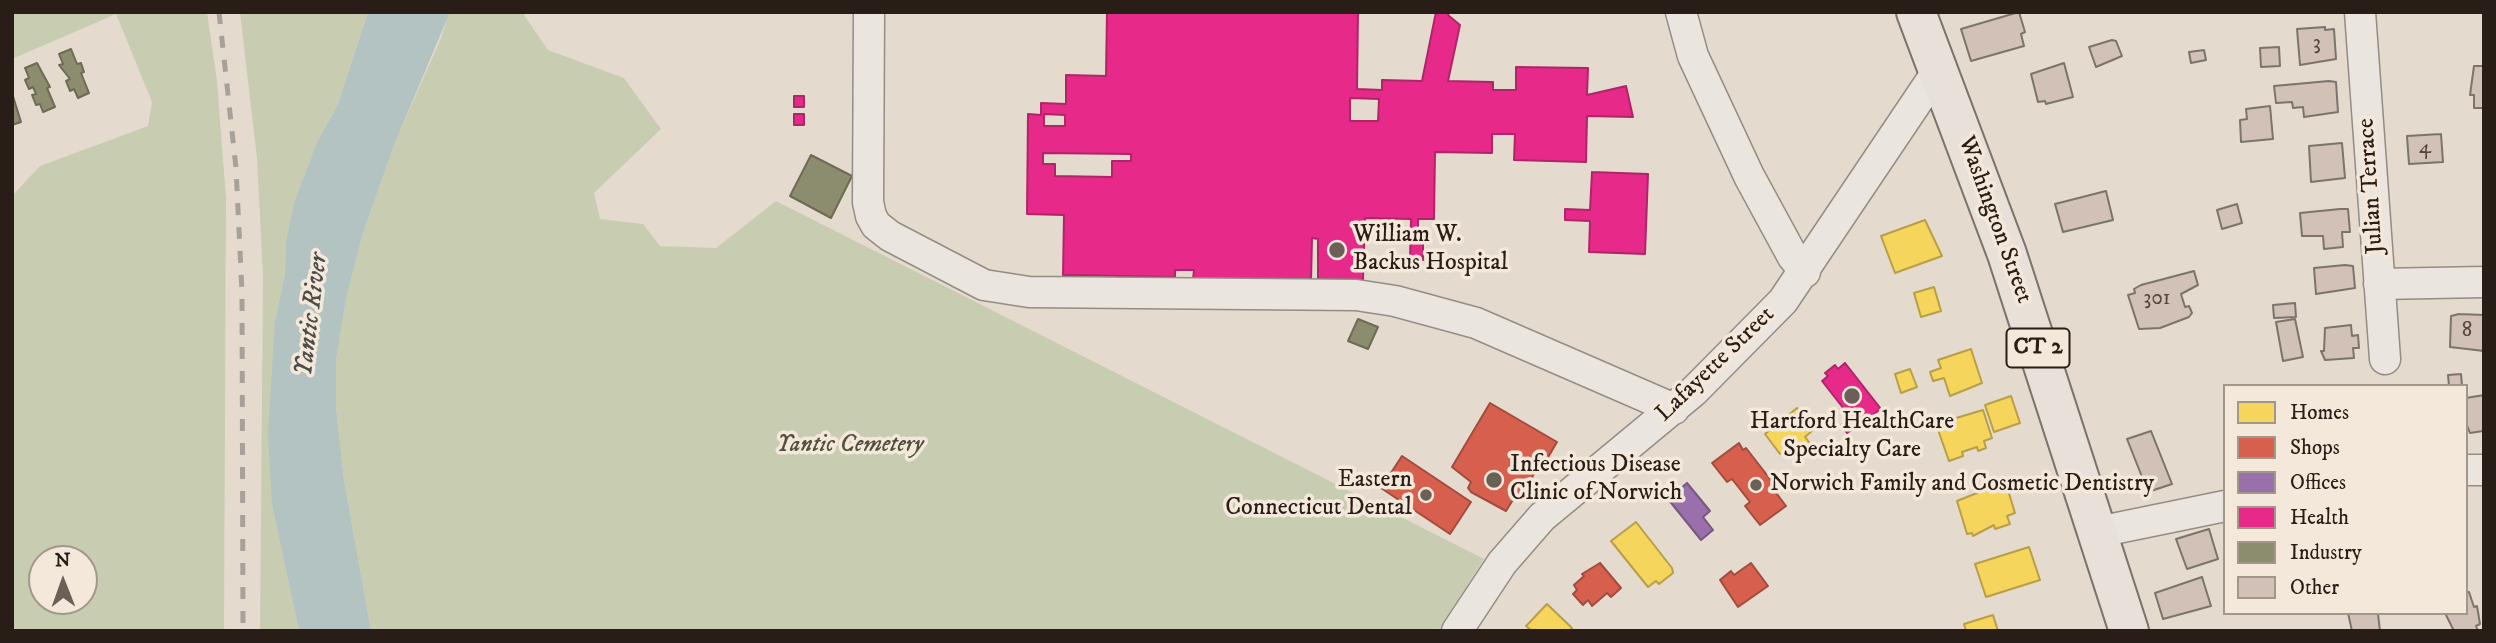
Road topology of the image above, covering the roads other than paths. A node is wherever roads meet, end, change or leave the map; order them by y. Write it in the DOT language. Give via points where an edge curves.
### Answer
graph roads {
  1 [pos="869,12"];
  2 [pos="1681,12"];
  3 [pos="1916,12"];
  4 [pos="2360,12"];
  5 [pos="1939,69"];
  6 [pos="1805,272"];
  7 [pos="2484,282"];
  8 [pos="2379,284"];
  9 [pos="2385,359"];
  10 [pos="1674,409"];
  11 [pos="2223,506"];
  12 [pos="2098,532"];
  13 [pos="1457,631"];
  14 [pos="2129,631"];
  1 -- 10 [label="street" via="871,216 890,236 984,285 1029,292 1356,295 1395,301 1476,323"];
  2 -- 6 [label="street" via="1693,57 1745,167"];
  3 -- 5 [label="highway, Washington Street / CT 2"];
  4 -- 8 [label="street, Julian Terrace"];
  5 -- 6 [label="street, Lafayette Street"];
  5 -- 12 [label="highway, Washington Street / CT 2" via="2023,299"];
  6 -- 10 [label="street, Lafayette Street" via="1742,345"];
  7 -- 8 [label="street"];
  8 -- 9 [label="street, Julian Terrace"];
  10 -- 13 [label="street, Lafayette Street" via="1542,517 1502,563"];
  11 -- 12 [label="street"];
  12 -- 14 [label="highway, Washington Street / CT 2"];
}
